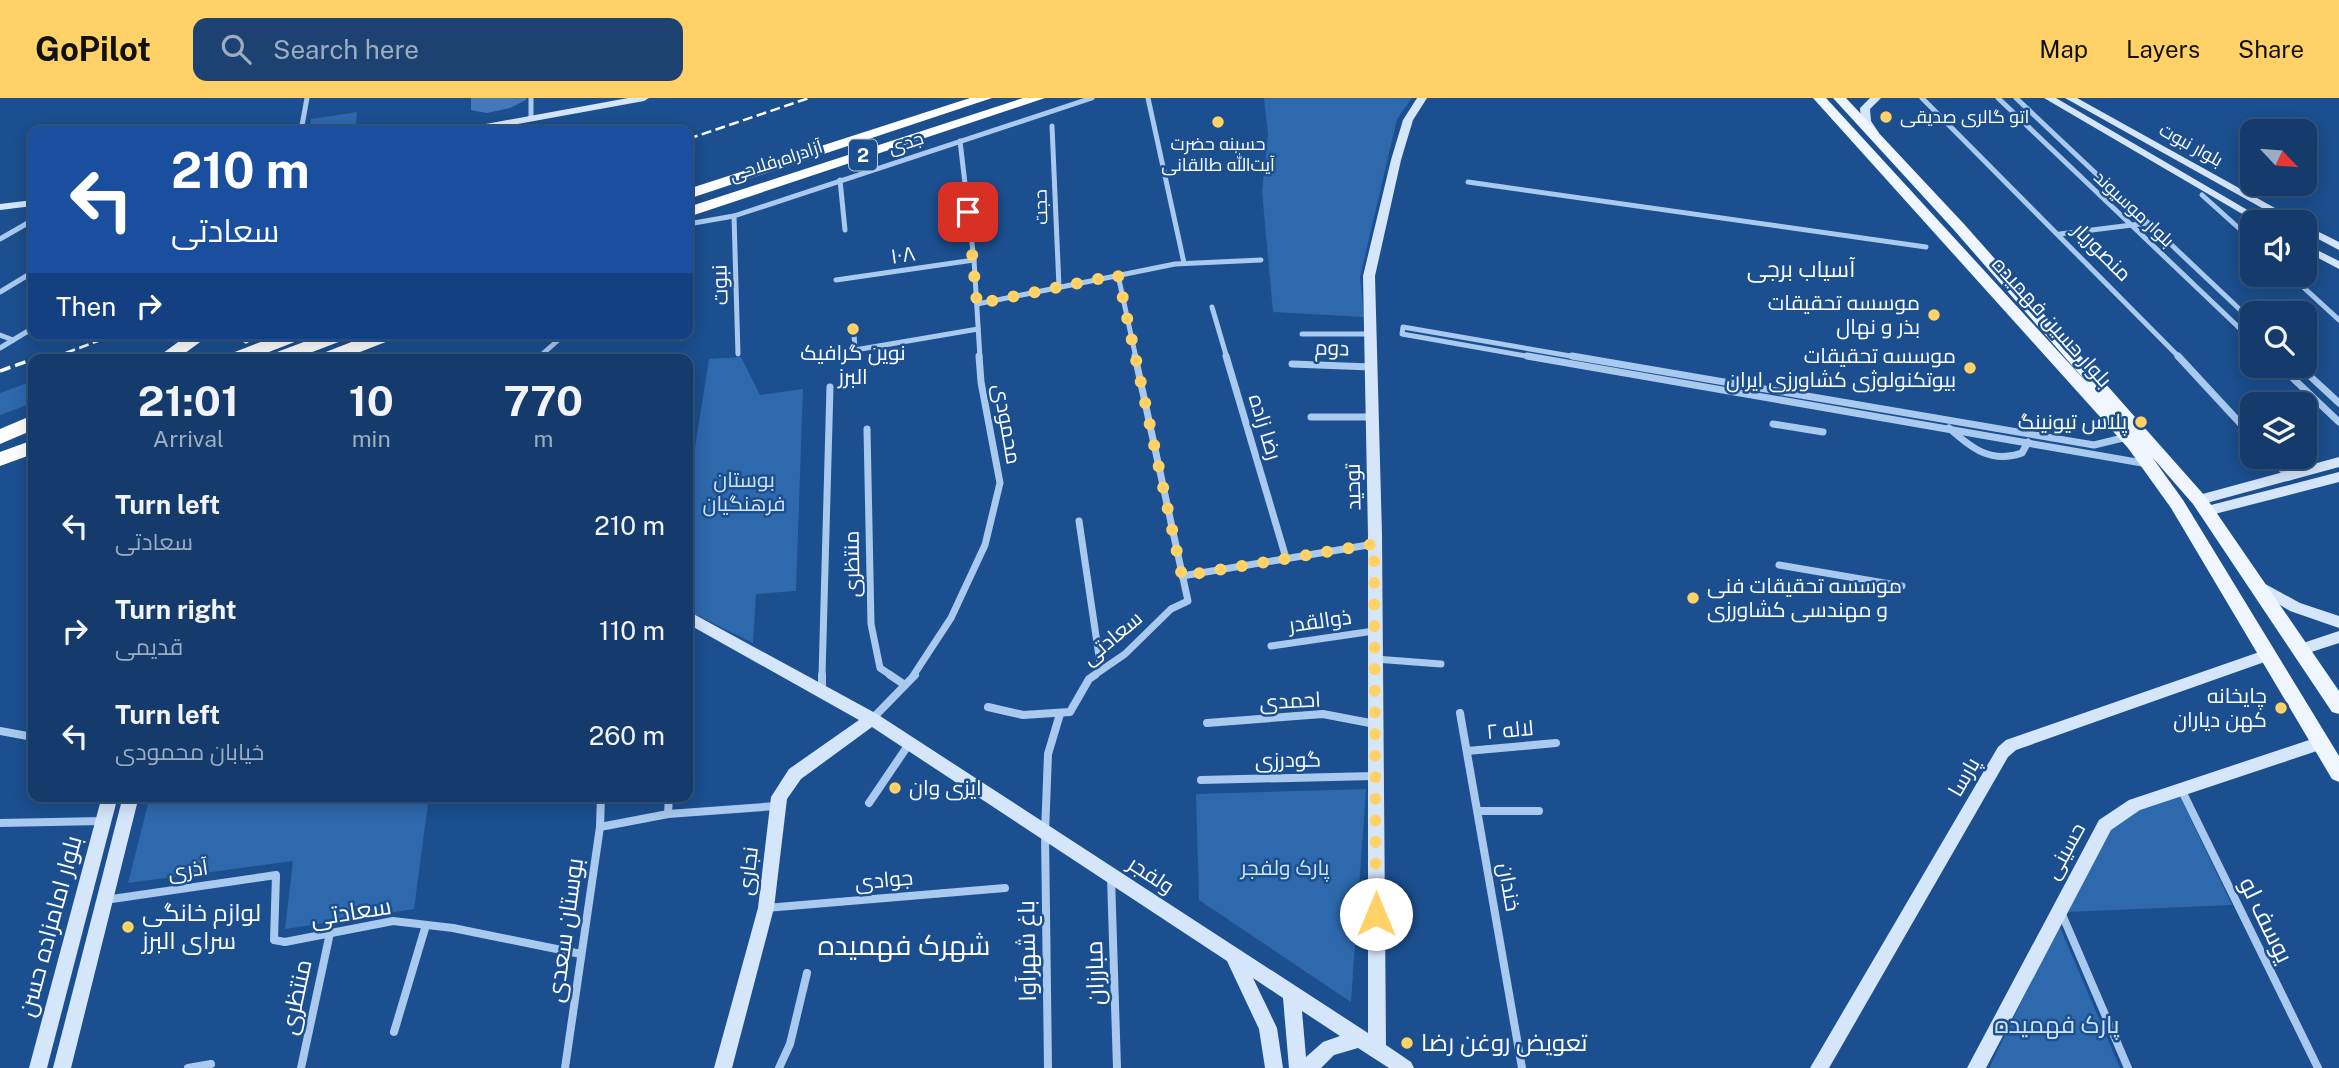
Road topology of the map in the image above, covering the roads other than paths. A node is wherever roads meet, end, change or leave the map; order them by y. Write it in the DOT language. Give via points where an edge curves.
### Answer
graph roads {
  1 [pos="307,98"];
  2 [pos="531,98"];
  3 [pos="644,98"];
  4 [pos="985,98"];
  5 [pos="1038,98"];
  6 [pos="1093,98"];
  7 [pos="1149,98"];
  8 [pos="1422,98"];
  9 [pos="1819,98"];
  10 [pos="1839,98"];
  11 [pos="1876,98"];
  12 [pos="1922,98"];
  13 [pos="1997,98"];
  14 [pos="2016,98"];
  15 [pos="2049,98"];
  16 [pos="2070,98"];
  17 [pos="2083,102"];
  18 [pos="531,117"];
  19 [pos="302,126"];
  20 [pos="488,126"];
  21 [pos="1052,126"];
  22 [pos="1875,135"];
  23 [pos="960,141"];
  24 [pos="840,180"];
  25 [pos="1468,182"];
  26 [pos="758,189"];
  27 [pos="693,192"];
  28 [pos="2202,195"];
  29 [pos="28,204"];
  30 [pos="0,207"];
  31 [pos="693,210"];
  32 [pos="2242,210"];
  33 [pos="2274,210"];
  34 [pos="28,213"];
  35 [pos="734,216"];
  36 [pos="0,217"];
  37 [pos="693,221"];
  38 [pos="693,222"];
  39 [pos="28,223"];
  40 [pos="2148,223"];
  41 [pos="2132,226"];
  42 [pos="2240,229"];
  43 [pos="845,230"];
  44 [pos="2060,234"];
  45 [pos="2317,235"];
  46 [pos="2322,238"];
  47 [pos="0,239"];
  48 [pos="1973,243"];
  49 [pos="1954,245"];
  50 [pos="1926,247"];
  51 [pos="2339,247"];
  52 [pos="2317,248"];
  53 [pos="2317,254"];
  54 [pos="974,260"];
  55 [pos="1261,260"];
  56 [pos="1184,263"];
  57 [pos="2339,266"];
  58 [pos="28,275"];
  59 [pos="1118,275"];
  60 [pos="836,280"];
  61 [pos="1059,287"];
  62 [pos="2303,287"];
  63 [pos="0,292"];
  64 [pos="977,304"];
  65 [pos="1212,307"];
  66 [pos="2240,310"];
  67 [pos="2339,320"];
  68 [pos="978,329"];
  69 [pos="2240,329"];
  70 [pos="28,331"];
  71 [pos="854,334"];
  72 [pos="1302,334"];
  73 [pos="1370,334"];
  74 [pos="0,335"];
  75 [pos="13,340"];
  76 [pos="193,340"];
  77 [pos="283,340"];
  78 [pos="327,340"];
  79 [pos="374,340"];
  80 [pos="558,340"];
  81 [pos="0,348"];
  82 [pos="172,354"];
  83 [pos="246,354"];
  84 [pos="289,354"];
  85 [pos="337,354"];
  86 [pos="542,354"];
  87 [pos="738,354"];
  88 [pos="1292,364"];
  89 [pos="1371,366"];
  90 [pos="2293,378"];
  91 [pos="2312,378"];
  92 [pos="830,387"];
  93 [pos="2339,403"];
  94 [pos="1311,417"];
  95 [pos="1372,417"];
  96 [pos="2339,422"];
  97 [pos="2240,423"];
  98 [pos="28,424"];
  99 [pos="1773,424"];
  100 [pos="1949,428"];
  101 [pos="867,429"];
  102 [pos="1823,432"];
  103 [pos="0,437"];
  104 [pos="28,437"];
  105 [pos="2127,437"];
  106 [pos="2028,442"];
  107 [pos="0,447"];
  108 [pos="28,449"];
  109 [pos="0,459"];
  110 [pos="2339,462"];
  111 [pos="28,463"];
  112 [pos="2149,465"];
  113 [pos="2282,469"];
  114 [pos="0,472"];
  115 [pos="2289,477"];
  116 [pos="2339,477"];
  117 [pos="2203,505"];
  118 [pos="1079,521"];
  119 [pos="1374,544"];
  120 [pos="1286,558"];
  121 [pos="1779,565"];
  122 [pos="1182,576"];
  123 [pos="2258,584"];
  124 [pos="1902,586"];
  125 [pos="693,620"];
  126 [pos="2339,622"];
  127 [pos="1374,631"];
  128 [pos="2339,637"];
  129 [pos="1271,646"];
  130 [pos="2302,649"];
  131 [pos="2268,655"];
  132 [pos="1374,659"];
  133 [pos="1441,664"];
  134 [pos="1101,670"];
  135 [pos="905,685"];
  136 [pos="822,691"];
  137 [pos="2339,706"];
  138 [pos="988,707"];
  139 [pos="1460,713"];
  140 [pos="1060,714"];
  141 [pos="872,719"];
  142 [pos="1207,723"];
  143 [pos="1375,724"];
  144 [pos="0,731"];
  145 [pos="28,736"];
  146 [pos="1556,743"];
  147 [pos="2321,743"];
  148 [pos="909,744"];
  149 [pos="1467,751"];
  150 [pos="2339,773"];
  151 [pos="1375,776"];
  152 [pos="1201,780"];
  153 [pos="2181,788"];
  154 [pos="108,802"];
  155 [pos="130,802"];
  156 [pos="601,802"];
  157 [pos="669,802"];
  158 [pos="869,803"];
  159 [pos="778,806"];
  160 [pos="1478,811"];
  161 [pos="1539,811"];
  162 [pos="668,814"];
  163 [pos="103,821"];
  164 [pos="0,823"];
  165 [pos="600,827"];
  166 [pos="1045,833"];
  167 [pos="276,875"];
  168 [pos="1111,876"];
  169 [pos="1005,888"];
  170 [pos="105,900"];
  171 [pos="766,908"];
  172 [pos="2059,908"];
  173 [pos="426,925"];
  174 [pos="330,933"];
  175 [pos="581,954"];
  176 [pos="1233,957"];
  177 [pos="807,973"];
  178 [pos="1292,996"];
  179 [pos="394,1032"];
  180 [pos="1358,1038"];
  181 [pos="1377,1051"];
  182 [pos="211,1064"];
  183 [pos="38,1068"];
  184 [pos="62,1068"];
  185 [pos="188,1068"];
  186 [pos="300,1068"];
  187 [pos="565,1068"];
  188 [pos="723,1068"];
  189 [pos="779,1068"];
  190 [pos="1048,1068"];
  191 [pos="1117,1068"];
  192 [pos="1274,1068"];
  193 [pos="1298,1068"];
  194 [pos="1307,1068"];
  195 [pos="1405,1068"];
  196 [pos="1522,1068"];
  197 [pos="1819,1068"];
  198 [pos="1976,1068"];
  199 [pos="2128,1068"];
  200 [pos="2318,1068"];
  1 -- 19 [label="street"];
  2 -- 18 [label="street"];
  3 -- 18 [label="street"];
  4 -- 27 [label="highway, آزادراه فلاحی / 2"];
  5 -- 26 [label="highway, آزادراه فلاحی / 2"];
  6 -- 23 [label="street, جدی"];
  7 -- 56 [label="street"];
  8 -- 73 [label="street, توحید" via="1408,120 1372,265"];
  9 -- 49 [label="main road, بلوار حسین فهمیده"];
  10 -- 22 [label="main road, بلوار حسین فهمیده"];
  11 -- 22 [label="street" via="1865,108 1866,121"];
  12 -- 44 [label="street, منصوریار"];
  13 -- 41 [label="street, بلوار موسیوند"];
  14 -- 40 [label="street, بلوار موسیوند"];
  15 -- 32 [label="street, بلوار نبوت"];
  16 -- 17 [label="street, بلوار نبوت"];
  17 -- 33 [label="street, بلوار نبوت"];
  18 -- 20 [label="street"];
  21 -- 61 [label="street, حجت"];
  22 -- 48 [label="main road, بلوار حسین فهمیده"];
  23 -- 24 [label="street, جدی"];
  23 -- 54 [label="street, محمودی"];
  24 -- 35 [label="street, جدی"];
  24 -- 43 [label="street"];
  25 -- 50 [label="street"];
  26 -- 31 [label="highway, آزادراه فلاحی / 2"];
  26 -- 37 [label="highway"];
  28 -- 42 [label="street"];
  29 -- 30 [label="street"];
  34 -- 36 [label="street"];
  35 -- 38 [label="street, جدی"];
  35 -- 87 [label="street, نبوت"];
  39 -- 47 [label="street"];
  40 -- 41 [label="street"];
  40 -- 66 [label="street, بلوار موسیوند"];
  41 -- 44 [label="street"];
  41 -- 69 [label="street, بلوار موسیوند"];
  44 -- 97 [label="street, منصوریار"];
  45 -- 46 [label="street"];
  46 -- 51 [label="street"];
  46 -- 52 [label="street" via="2328,244"];
  48 -- 49 [label="main road"];
  48 -- 117 [label="main road, بلوار حسین فهمیده"];
  49 -- 105 [label="main road, بلوار حسین فهمیده"];
  53 -- 57 [label="street"];
  54 -- 60 [label="street, ۱۰۸"];
  54 -- 64 [label="street, محمودی"];
  55 -- 56 [label="street"];
  56 -- 59 [label="street"];
  58 -- 63 [label="street"];
  59 -- 61 [label="street"];
  59 -- 122 [label="street"];
  61 -- 64 [label="street"];
  62 -- 67 [label="street"];
  64 -- 68 [label="street, محمودی"];
  65 -- 120 [label="street, رضا زاده"];
  68 -- 71 [label="street" via="855,350"];
  68 -- 135 [label="street, محمودی" via="981,382 1000,483 972,578"];
  70 -- 75 [label="street"];
  72 -- 73 [label="street"];
  73 -- 89 [label="street, توحید"];
  74 -- 75 [label="street"];
  75 -- 81 [label="street"];
  76 -- 82 [label="highway"];
  77 -- 83 [label="highway"];
  78 -- 84 [label="highway"];
  79 -- 85 [label="highway"];
  80 -- 86 [label="street"];
  88 -- 89 [label="street, دوم"];
  89 -- 95 [label="street, توحید"];
  90 -- 96 [label="street"];
  91 -- 93 [label="street"];
  92 -- 136 [label="street"];
  94 -- 95 [label="street"];
  95 -- 119 [label="street, توحید"];
  98 -- 103 [label="highway"];
  99 -- 102 [label="street"];
  100 -- 105 [label="street" via="1402,334 1403,327 2094,445"];
  100 -- 106 [label="street"];
  100 -- 106 [label="street" via="1971,448 2002,460 2022,453"];
  101 -- 135 [label="street, منتظری" via="871,624 880,668"];
  104 -- 107 [label="highway"];
  105 -- 112 [label="main road, بلوار حسین فهمیده"];
  106 -- 112 [label="street"];
  108 -- 109 [label="highway"];
  110 -- 115 [label="street"];
  111 -- 114 [label="highway"];
  112 -- 131 [label="main road, بلوار حسین فهمیده"];
  113 -- 115 [label="street"];
  115 -- 117 [label="street"];
  116 -- 117 [label="street"];
  117 -- 123 [label="main road, بلوار حسین فهمیده"];
  118 -- 134 [label="street"];
  119 -- 120 [label="street"];
  119 -- 127 [label="street, توحید"];
  120 -- 122 [label="street"];
  121 -- 124 [label="street"];
  122 -- 134 [label="street, سعادتی" via="1188,601 1171,609 1125,654"];
  123 -- 126 [label="street" via="2295,607"];
  123 -- 130 [label="main road, بلوار حسین فهمیده"];
  125 -- 136 [label="street, ولفجر"];
  127 -- 129 [label="street, ذوالقدر"];
  127 -- 132 [label="street, توحید"];
  128 -- 130 [label="street"];
  130 -- 137 [label="main road, بلوار حسین فهمیده"];
  131 -- 147 [label="main road, بلوار حسین فهمیده"];
  131 -- 197 [label="street, پارسا" via="2011,745 2003,752"];
  132 -- 133 [label="street"];
  132 -- 143 [label="street, توحید"];
  134 -- 140 [label="street, سعادتی" via="1089,678 1070,712"];
  135 -- 141 [label="street, محمودی"];
  136 -- 141 [label="street, ولفجر"];
  138 -- 140 [label="street" via="1023,715"];
  139 -- 149 [label="street, خندان"];
  140 -- 166 [label="street, باغ شهرآوا" via="1048,754"];
  141 -- 148 [label="street, ولفجر"];
  141 -- 159 [label="street, نجاری" via="795,774"];
  142 -- 143 [label="street, احمدی" via="1323,715"];
  143 -- 151 [label="street, توحید"];
  144 -- 145 [label="street"];
  146 -- 149 [label="street, لاله ۲"];
  147 -- 150 [label="main road, بلوار حسین فهمیده"];
  147 -- 153 [label="street, حسینی"];
  148 -- 158 [label="street"];
  148 -- 166 [label="street, ولفجر"];
  149 -- 160 [label="street, خندان"];
  151 -- 152 [label="street, گودرزی"];
  151 -- 181 [label="street, توحید"];
  153 -- 172 [label="street, حسینی" via="2135,804 2105,825"];
  153 -- 200 [label="street, یوسف لو"];
  154 -- 163 [label="street, بلوار امامزاده حسن"];
  155 -- 170 [label="street, بلوار امامزاده حسن"];
  156 -- 165 [label="street, بوستان سعدی"];
  157 -- 162 [label="street"];
  159 -- 162 [label="street"];
  159 -- 171 [label="street, نجاری"];
  160 -- 161 [label="street"];
  160 -- 196 [label="street, خندان"];
  162 -- 165 [label="street"];
  163 -- 164 [label="street"];
  163 -- 183 [label="street, بلوار امامزاده حسن"];
  165 -- 175 [label="street, بوستان سعدی"];
  166 -- 168 [label="street, ولفجر"];
  166 -- 190 [label="street, باغ شهرآوا"];
  167 -- 170 [label="street, آذری"];
  167 -- 174 [label="street, سعادتی" via="274,940"];
  168 -- 176 [label="street, ولفجر"];
  168 -- 191 [label="street, مبارزان"];
  169 -- 171 [label="street, جوادی"];
  170 -- 184 [label="street, بلوار امامزاده حسن"];
  171 -- 188 [label="street, نجاری"];
  172 -- 198 [label="street, حسینی"];
  172 -- 199 [label="street"];
  173 -- 174 [label="street, سعادتی" via="393,921"];
  173 -- 175 [label="street, سعادتی"];
  173 -- 179 [label="street"];
  174 -- 186 [label="street, منتظری"];
  175 -- 187 [label="street, بوستان سعدی"];
  176 -- 178 [label="street, ولفجر"];
  176 -- 192 [label="street" via="1268,1028"];
  177 -- 189 [label="street" via="790,1044"];
  178 -- 180 [label="street, ولفجر"];
  178 -- 193 [label="street"];
  180 -- 181 [label="street, ولفجر"];
  180 -- 194 [label="street" via="1329,1048"];
  181 -- 195 [label="street, ولفجر"];
  182 -- 185 [label="street"];
}
